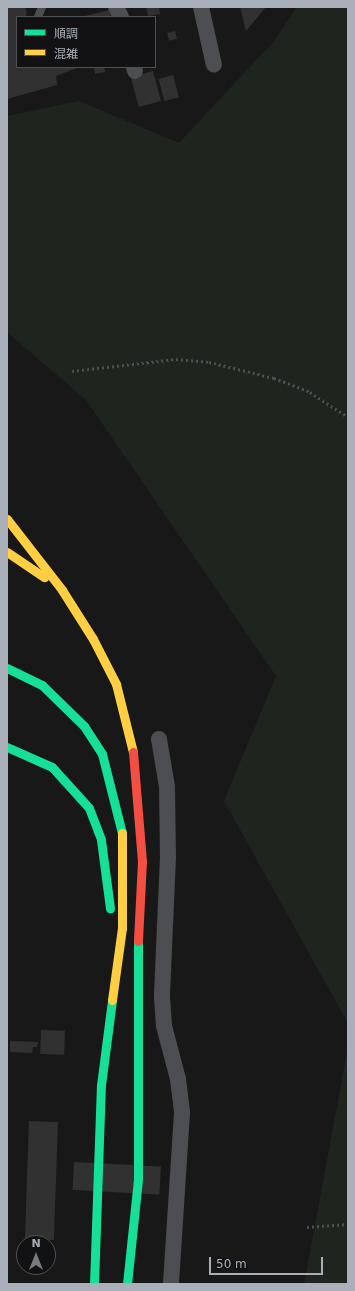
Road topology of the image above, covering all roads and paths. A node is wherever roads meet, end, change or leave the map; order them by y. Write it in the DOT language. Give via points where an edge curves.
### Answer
graph roads {
  1 [pos="116,7"];
  2 [pos="201,7"];
  3 [pos="120,16"];
  4 [pos="214,65"];
  5 [pos="72,371"];
  6 [pos="348,417"];
  7 [pos="7,520"];
  8 [pos="7,552"];
  9 [pos="62,590"];
  10 [pos="7,668"];
  11 [pos="159,738"];
  12 [pos="7,747"];
  13 [pos="114,989"];
  14 [pos="348,1224"];
  15 [pos="307,1227"];
  16 [pos="94,1284"];
  17 [pos="127,1284"];
  18 [pos="171,1284"];
  1 -- 3 [label="street"];
  2 -- 4 [label="street"];
  5 -- 6 [label="path" via="176,359 209,362 274,378 310,392"];
  7 -- 9 [label="highway"];
  8 -- 9 [label="highway"];
  9 -- 17 [label="highway" via="93,639 116,684 132,741 139,799 142,861 136,991 139,1131"];
  10 -- 13 [label="highway" via="42,685 65,705 102,754 114,784 121,818 124,857"];
  11 -- 18 [label="street" via="167,787 168,818 162,1005 182,1113"];
  12 -- 13 [label="highway" via="52,767 72,785 89,808 101,840 111,923"];
  13 -- 16 [label="highway" via="101,1085"];
  14 -- 15 [label="path"];
}
